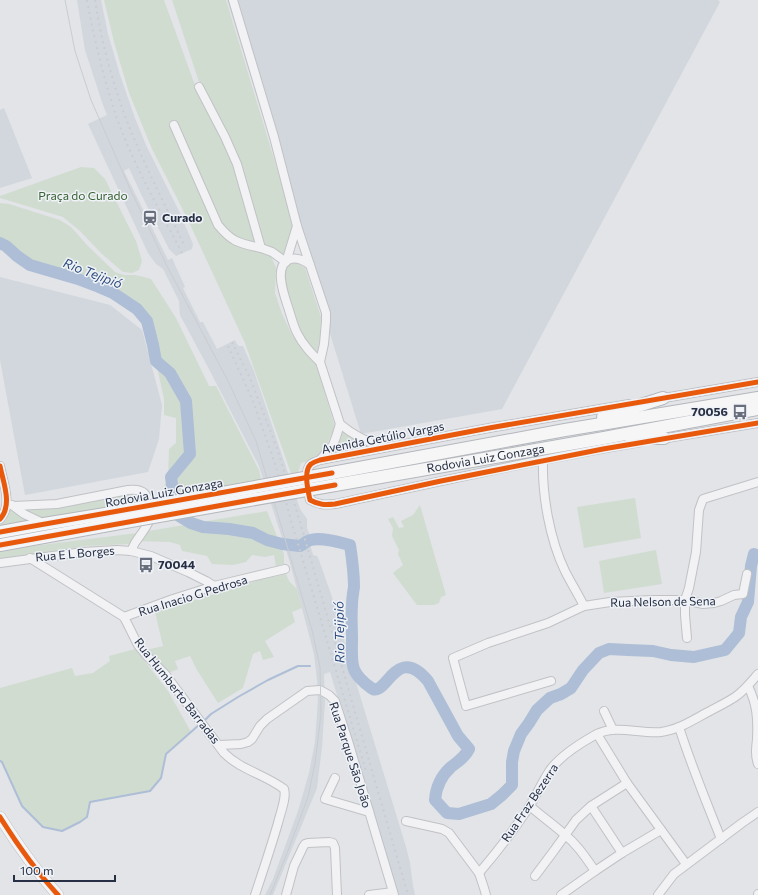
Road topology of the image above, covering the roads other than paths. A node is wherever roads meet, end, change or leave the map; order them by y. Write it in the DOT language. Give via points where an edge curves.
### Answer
graph roads {
  1 [pos="234,0"];
  2 [pos="199,87"];
  3 [pos="174,125"];
  4 [pos="297,226"];
  5 [pos="261,248"];
  6 [pos="286,262"];
  7 [pos="310,265"];
  8 [pos="320,362"];
  9 [pos="758,382"];
  10 [pos="663,398"];
  11 [pos="758,398"];
  12 [pos="758,409"];
  13 [pos="758,422"];
  14 [pos="340,424"];
  15 [pos="564,430"];
  16 [pos="604,438"];
  17 [pos="664,438"];
  18 [pos="384,448"];
  19 [pos="320,460"];
  20 [pos="543,461"];
  21 [pos="0,466"];
  22 [pos="758,482"];
  23 [pos="7,498"];
  24 [pos="14,506"];
  25 [pos="124,517"];
  26 [pos="0,519"];
  27 [pos="44,524"];
  28 [pos="0,532"];
  29 [pos="0,545"];
  30 [pos="131,551"];
  31 [pos="30,558"];
  32 [pos="0,562"];
  33 [pos="285,569"];
  34 [pos="747,574"];
  35 [pos="214,586"];
  36 [pos="685,600"];
  37 [pos="584,606"];
  38 [pos="124,617"];
  39 [pos="687,638"];
  40 [pos="758,674"];
  41 [pos="551,681"];
  42 [pos="748,686"];
  43 [pos="604,711"];
  44 [pos="679,727"];
  45 [pos="613,730"];
  46 [pos="597,734"];
  47 [pos="758,737"];
  48 [pos="219,745"];
  49 [pos="758,764"];
  50 [pos="335,778"];
  51 [pos="627,783"];
  52 [pos="530,806"];
  53 [pos="591,806"];
  54 [pos="369,812"];
  55 [pos="758,812"];
  56 [pos="0,817"];
  57 [pos="406,821"];
  58 [pos="661,830"];
  59 [pos="565,834"];
  60 [pos="721,838"];
  61 [pos="622,853"];
  62 [pos="686,864"];
  63 [pos="595,870"];
  64 [pos="479,873"];
  65 [pos="534,876"];
  66 [pos="662,893"];
  67 [pos="394,894"];
  68 [pos="564,894"];
  69 [pos="58,895"];
  70 [pos="255,895"];
  71 [pos="286,895"];
  72 [pos="337,895"];
  73 [pos="369,895"];
  74 [pos="486,895"];
  1 -- 4 [label="street"];
  2 -- 5 [label="street" via="237,164"];
  3 -- 5 [label="street" via="218,225 236,242"];
  4 -- 6 [label="street"];
  4 -- 7 [label="street"];
  5 -- 6 [label="street"];
  6 -- 7 [label="street" via="297,259"];
  6 -- 8 [label="street" via="281,282 290,313 306,347"];
  7 -- 8 [label="street" via="326,317"];
  8 -- 14 [label="street"];
  9 -- 10 [label="street, Avenida Getúlio Vargas"];
  10 -- 15 [label="highway"];
  10 -- 18 [label="street, Avenida Getúlio Vargas"];
  11 -- 15 [label="highway, Rodovia Luiz Gonzaga"];
  12 -- 16 [label="highway, Rodovia Luiz Gonzaga"];
  13 -- 17 [label="street, Avenida Getúlio Vargas"];
  14 -- 18 [label="street" via="362,440"];
  14 -- 19 [label="street" via="333,444"];
  15 -- 25 [label="highway, Rodovia Luiz Gonzaga, bridge" via="332,473"];
  16 -- 17 [label="highway"];
  16 -- 25 [label="highway, Rodovia Luiz Gonzaga, bridge" via="335,485"];
  17 -- 20 [label="street, Avenida Getúlio Vargas"];
  18 -- 19 [label="street, Avenida Getúlio Vargas"];
  19 -- 20 [label="street, Avenida Getúlio Vargas" via="310,464 307,480 310,500 325,505"];
  20 -- 37 [label="street" via="546,509 556,549 564,570"];
  21 -- 23 [label="street"];
  22 -- 36 [label="street" via="704,499 699,510 696,552"];
  23 -- 24 [label="street"];
  23 -- 26 [label="street" via="5,511"];
  24 -- 27 [label="street"];
  24 -- 30 [label="street" via="57,504 138,490 147,496 150,518"];
  25 -- 27 [label="highway, Rodovia Luiz Gonzaga"];
  25 -- 29 [label="highway, Rodovia Luiz Gonzaga"];
  27 -- 28 [label="highway, Rodovia Luiz Gonzaga"];
  30 -- 31 [label="street, Rua E L Borges" via="90,551"];
  30 -- 35 [label="street, Rua E L Borges" via="171,564"];
  31 -- 32 [label="street, Rua E L Borges"];
  31 -- 38 [label="street"];
  33 -- 35 [label="street, Rua Inacio G Pedrosa"];
  34 -- 36 [label="street, Rua Nelson de Sena" via="743,594 714,603 704,604"];
  35 -- 38 [label="street, Rua Inacio G Pedrosa"];
  36 -- 37 [label="street, Rua Nelson de Sena" via="610,602"];
  36 -- 39 [label="street"];
  37 -- 41 [label="street, Rua Nelson de Sena" via="548,623 452,658 466,706"];
  38 -- 48 [label="street, Rua Humberto Barradas" via="138,645 165,674"];
  40 -- 42 [label="street, Rua Fraz Bezerra"];
  42 -- 44 [label="street, Rua Fraz Bezerra" via="735,697"];
  42 -- 47 [label="street" via="757,712"];
  43 -- 45 [label="street"];
  44 -- 45 [label="street, Rua Fraz Bezerra" via="660,732"];
  44 -- 60 [label="street"];
  45 -- 46 [label="street, Rua Fraz Bezerra"];
  46 -- 51 [label="street"];
  46 -- 52 [label="street, Rua Fraz Bezerra" via="572,749 555,764"];
  47 -- 49 [label="street"];
  48 -- 54 [label="street, Rua Parque São João" via="248,742 260,726 276,712 307,691 320,690 335,701"];
  48 -- 70 [label="street, Rua Humberto Barradas" via="234,761 284,789 285,795"];
  50 -- 54 [label="street" via="325,799"];
  51 -- 53 [label="street"];
  51 -- 58 [label="street"];
  52 -- 59 [label="street"];
  52 -- 64 [label="street, Rua Fraz Bezerra"];
  53 -- 59 [label="street"];
  53 -- 61 [label="street"];
  54 -- 67 [label="street, Rua Parque São João"];
  55 -- 60 [label="street"];
  56 -- 69 [label="main road" via="28,859"];
  57 -- 64 [label="street" via="446,831"];
  58 -- 61 [label="street"];
  58 -- 62 [label="street"];
  59 -- 63 [label="street"];
  59 -- 65 [label="street"];
  60 -- 62 [label="street"];
  61 -- 63 [label="street"];
  62 -- 66 [label="street" via="674,874"];
  63 -- 68 [label="street"];
  64 -- 74 [label="street"];
  67 -- 73 [label="street"];
  71 -- 72 [label="street" via="294,866 305,844 329,842 333,843 335,848"];
}
